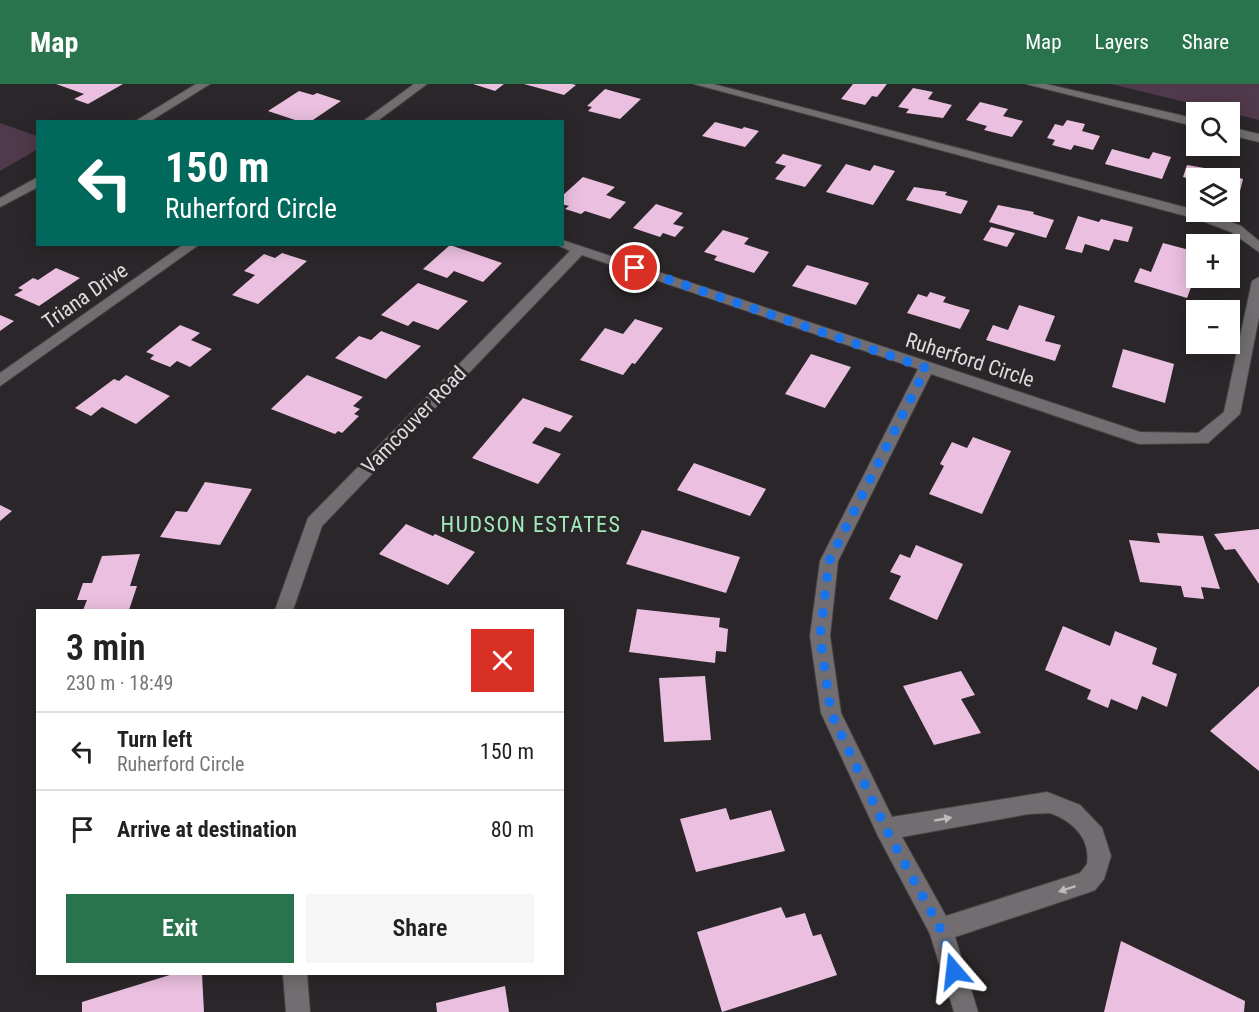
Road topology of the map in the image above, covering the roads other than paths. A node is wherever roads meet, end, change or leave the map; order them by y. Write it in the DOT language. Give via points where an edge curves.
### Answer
graph roads {
  1 [pos="204,84"];
  2 [pos="421,84"];
  3 [pos="700,84"];
  4 [pos="1032,84"];
  5 [pos="143,120"];
  6 [pos="371,120"];
  7 [pos="1186,120"];
  8 [pos="1240,133"];
  9 [pos="1259,138"];
  10 [pos="36,182"];
  11 [pos="0,203"];
  12 [pos="564,245"];
  13 [pos="191,246"];
  14 [pos="1259,248"];
  15 [pos="579,250"];
  16 [pos="1259,281"];
  17 [pos="926,368"];
  18 [pos="0,381"];
  19 [pos="284,609"];
  20 [pos="886,829"];
  21 [pos="941,930"];
  22 [pos="294,975"];
  23 [pos="298,1012"];
  24 [pos="966,1012"];
  1 -- 5 [label="street"];
  2 -- 6 [label="street"];
  3 -- 14 [label="street" via="1202,216 1236,229"];
  4 -- 7 [label="street"];
  8 -- 9 [label="street"];
  10 -- 11 [label="street"];
  12 -- 15 [label="street, Ruherford Circle"];
  13 -- 18 [label="street, Triana Drive"];
  15 -- 17 [label="street, Ruherford Circle"];
  15 -- 19 [label="street, Vamcouver Road" via="314,523"];
  16 -- 17 [label="street, Ruherford Circle" via="1232,414 1202,439 1139,438"];
  17 -- 20 [label="street" via="829,561 820,636 831,713"];
  20 -- 21 [label="street"];
  20 -- 21 [label="street, one-way" via="1050,802 1072,811 1089,827 1099,847 1098,867 1087,882"];
  21 -- 24 [label="street"];
  22 -- 23 [label="street"];
}
